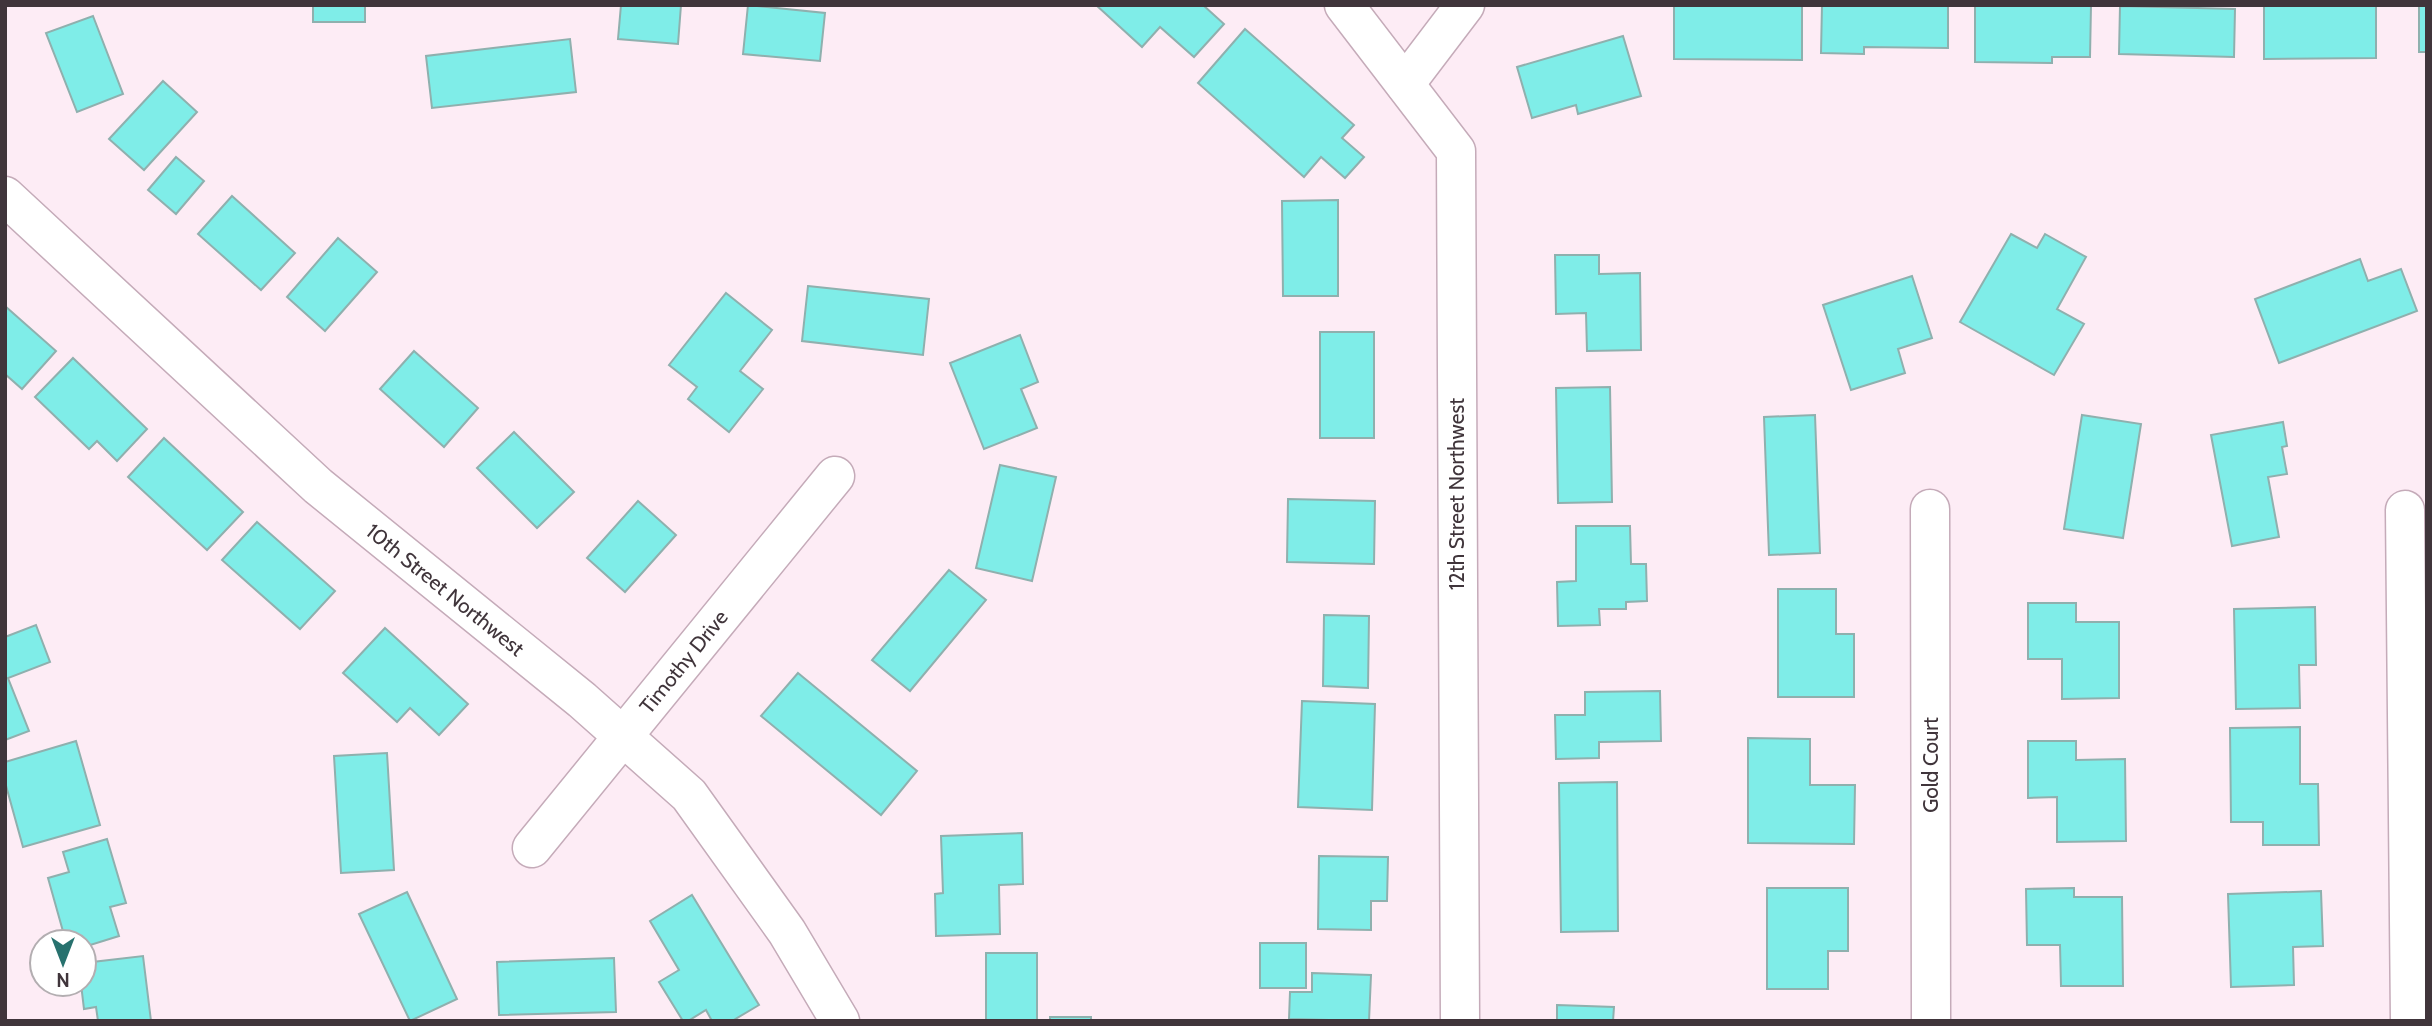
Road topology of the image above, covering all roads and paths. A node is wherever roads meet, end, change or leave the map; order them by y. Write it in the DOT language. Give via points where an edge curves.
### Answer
graph roads {
  1 [pos="1344,5"];
  2 [pos="1465,5"];
  3 [pos="1405,84"];
  4 [pos="5,196"];
  5 [pos="835,475"];
  6 [pos="1930,509"];
  7 [pos="2405,510"];
  8 [pos="623,737"];
  9 [pos="532,848"];
  10 [pos="840,1021"];
  11 [pos="1460,1021"];
  12 [pos="1931,1021"];
  13 [pos="2410,1021"];
  1 -- 3 [label="street, 12th Street Northwest"];
  2 -- 3 [label="street"];
  3 -- 11 [label="street, 12th Street Northwest" via="1455,151"];
  4 -- 8 [label="street, 10th Street Northwest" via="318,486"];
  5 -- 8 [label="street, Timothy Drive"];
  6 -- 12 [label="street, Gold Court"];
  7 -- 13 [label="street"];
  8 -- 9 [label="street, Timothy Drive"];
  8 -- 10 [label="street, 10th Street Northwest" via="689,795 787,932"];
}
